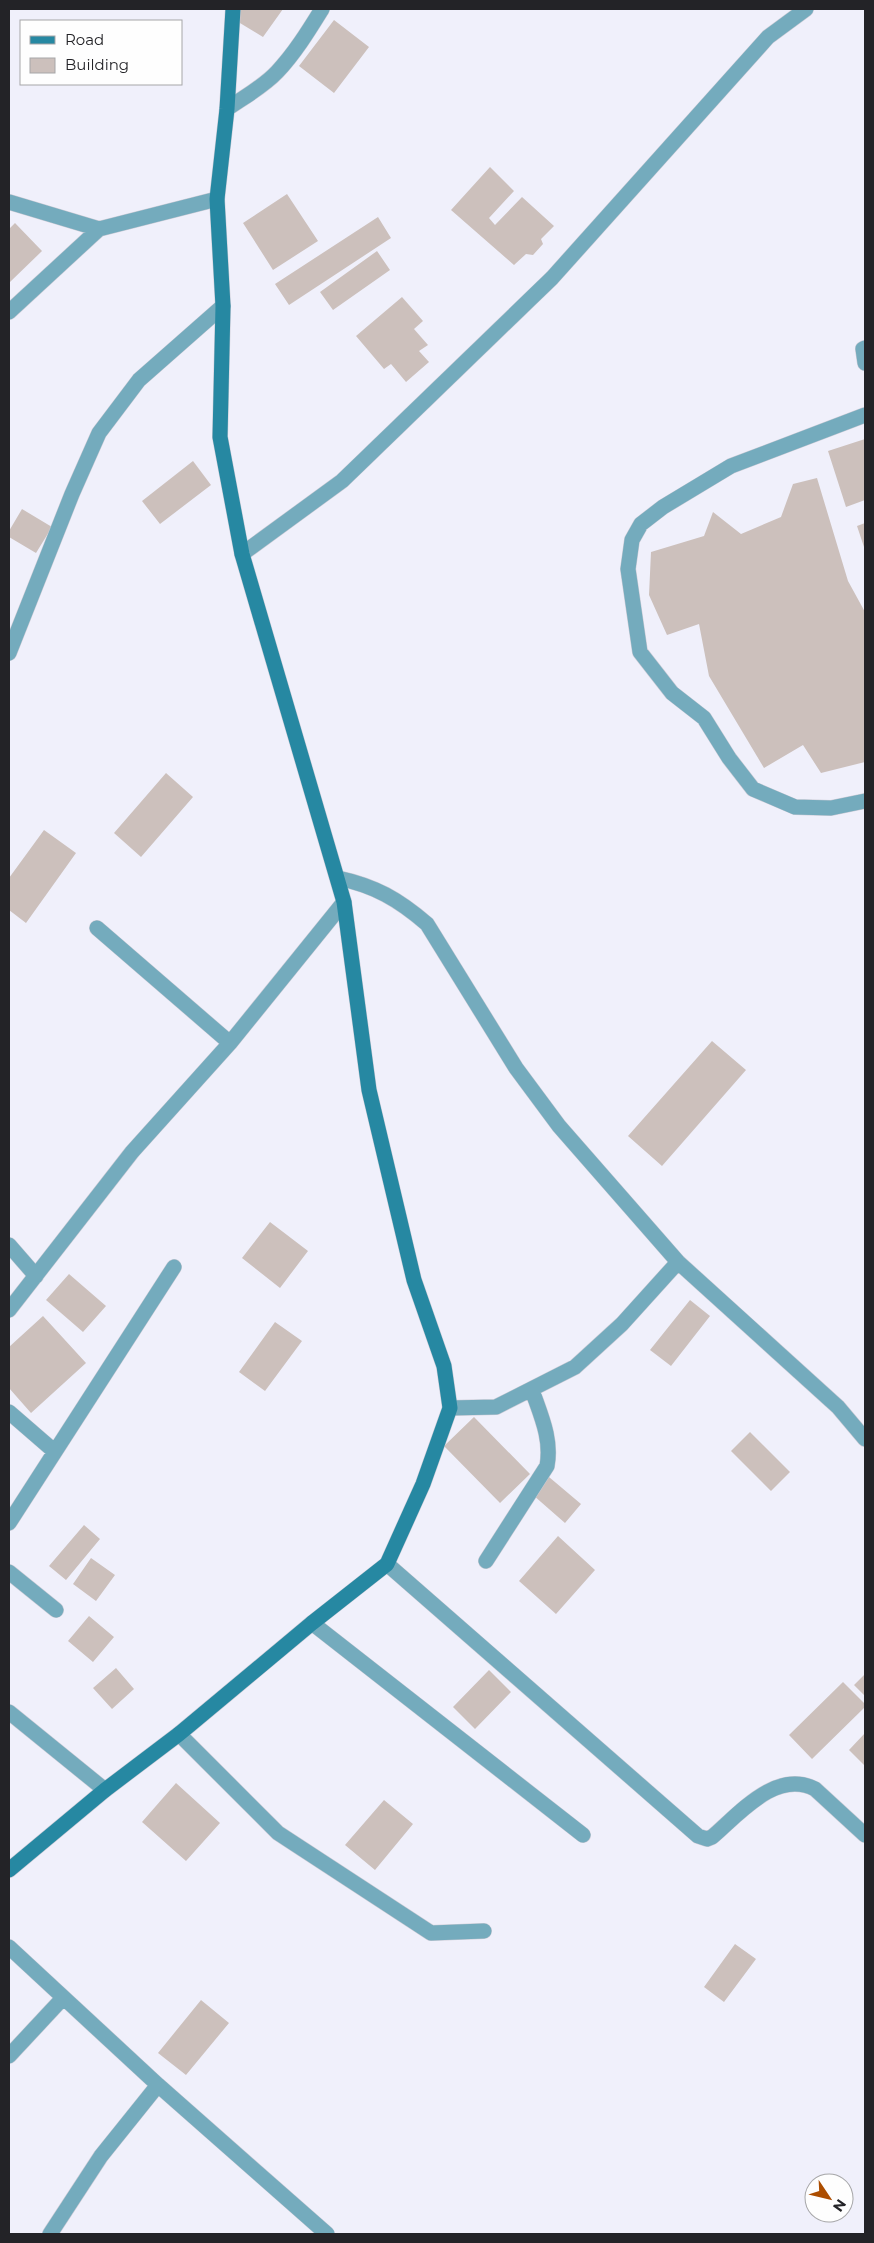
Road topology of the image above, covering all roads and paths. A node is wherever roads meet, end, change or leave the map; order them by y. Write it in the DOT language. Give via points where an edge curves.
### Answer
graph roads {
  1 [pos="233,9"];
  2 [pos="322,9"];
  3 [pos="806,9"];
  4 [pos="227,109"];
  5 [pos="217,199"];
  6 [pos="9,202"];
  7 [pos="99,229"];
  8 [pos="223,306"];
  9 [pos="9,312"];
  10 [pos="865,348"];
  11 [pos="865,363"];
  12 [pos="865,415"];
  13 [pos="242,554"];
  14 [pos="9,653"];
  15 [pos="865,801"];
  16 [pos="338,878"];
  17 [pos="344,902"];
  18 [pos="96,928"];
  19 [pos="230,1043"];
  20 [pos="9,1245"];
  21 [pos="678,1262"];
  22 [pos="174,1267"];
  23 [pos="36,1276"];
  24 [pos="9,1310"];
  25 [pos="532,1390"];
  26 [pos="450,1408"];
  27 [pos="9,1412"];
  28 [pos="865,1439"];
  29 [pos="54,1450"];
  30 [pos="9,1522"];
  31 [pos="486,1561"];
  32 [pos="387,1564"];
  33 [pos="9,1572"];
  34 [pos="56,1610"];
  35 [pos="312,1623"];
  36 [pos="9,1712"];
  37 [pos="178,1734"];
  38 [pos="105,1790"];
  39 [pos="865,1834"];
  40 [pos="583,1835"];
  41 [pos="9,1870"];
  42 [pos="484,1932"];
  43 [pos="9,1947"];
  44 [pos="63,1998"];
  45 [pos="9,2056"];
  46 [pos="158,2085"];
  47 [pos="50,2234"];
  48 [pos="327,2234"];
  1 -- 4 [label="street"];
  2 -- 4 [label="street" via="276,72 258,89"];
  3 -- 13 [label="street" via="768,37 552,278 425,402 342,481"];
  4 -- 5 [label="street"];
  5 -- 7 [label="street"];
  5 -- 8 [label="street"];
  6 -- 7 [label="street"];
  7 -- 9 [label="street"];
  8 -- 13 [label="street" via="220,437"];
  8 -- 14 [label="street" via="139,380 99,433"];
  10 -- 11 [label="street"];
  12 -- 15 [label="street" via="731,466 663,507 641,524 632,540 628,569 640,652 672,693 704,718 753,789 795,807 831,808"];
  13 -- 16 [label="street"];
  16 -- 17 [label="street"];
  16 -- 21 [label="street" via="366,884 409,908 427,924 521,1075 559,1126"];
  17 -- 19 [label="street"];
  17 -- 26 [label="street" via="369,1090 414,1280 444,1366"];
  18 -- 19 [label="street"];
  19 -- 23 [label="street" via="132,1152"];
  20 -- 23 [label="street"];
  21 -- 25 [label="street" via="622,1324 575,1367"];
  21 -- 28 [label="street" via="838,1407"];
  22 -- 29 [label="street"];
  23 -- 24 [label="street"];
  25 -- 26 [label="street" via="496,1407"];
  25 -- 31 [label="street" via="548,1437 550,1452 547,1466"];
  26 -- 32 [label="street" via="424,1484"];
  27 -- 29 [label="street"];
  29 -- 30 [label="street"];
  32 -- 35 [label="street"];
  32 -- 39 [label="street" via="698,1836 712,1837 760,1796 796,1783 815,1790"];
  33 -- 34 [label="street"];
  35 -- 37 [label="street"];
  35 -- 40 [label="street"];
  36 -- 38 [label="street"];
  37 -- 38 [label="street"];
  37 -- 42 [label="street" via="278,1833 431,1933"];
  38 -- 41 [label="street"];
  43 -- 44 [label="street"];
  44 -- 45 [label="street"];
  44 -- 46 [label="street"];
  46 -- 47 [label="street" via="101,2156"];
  46 -- 48 [label="street"];
}
